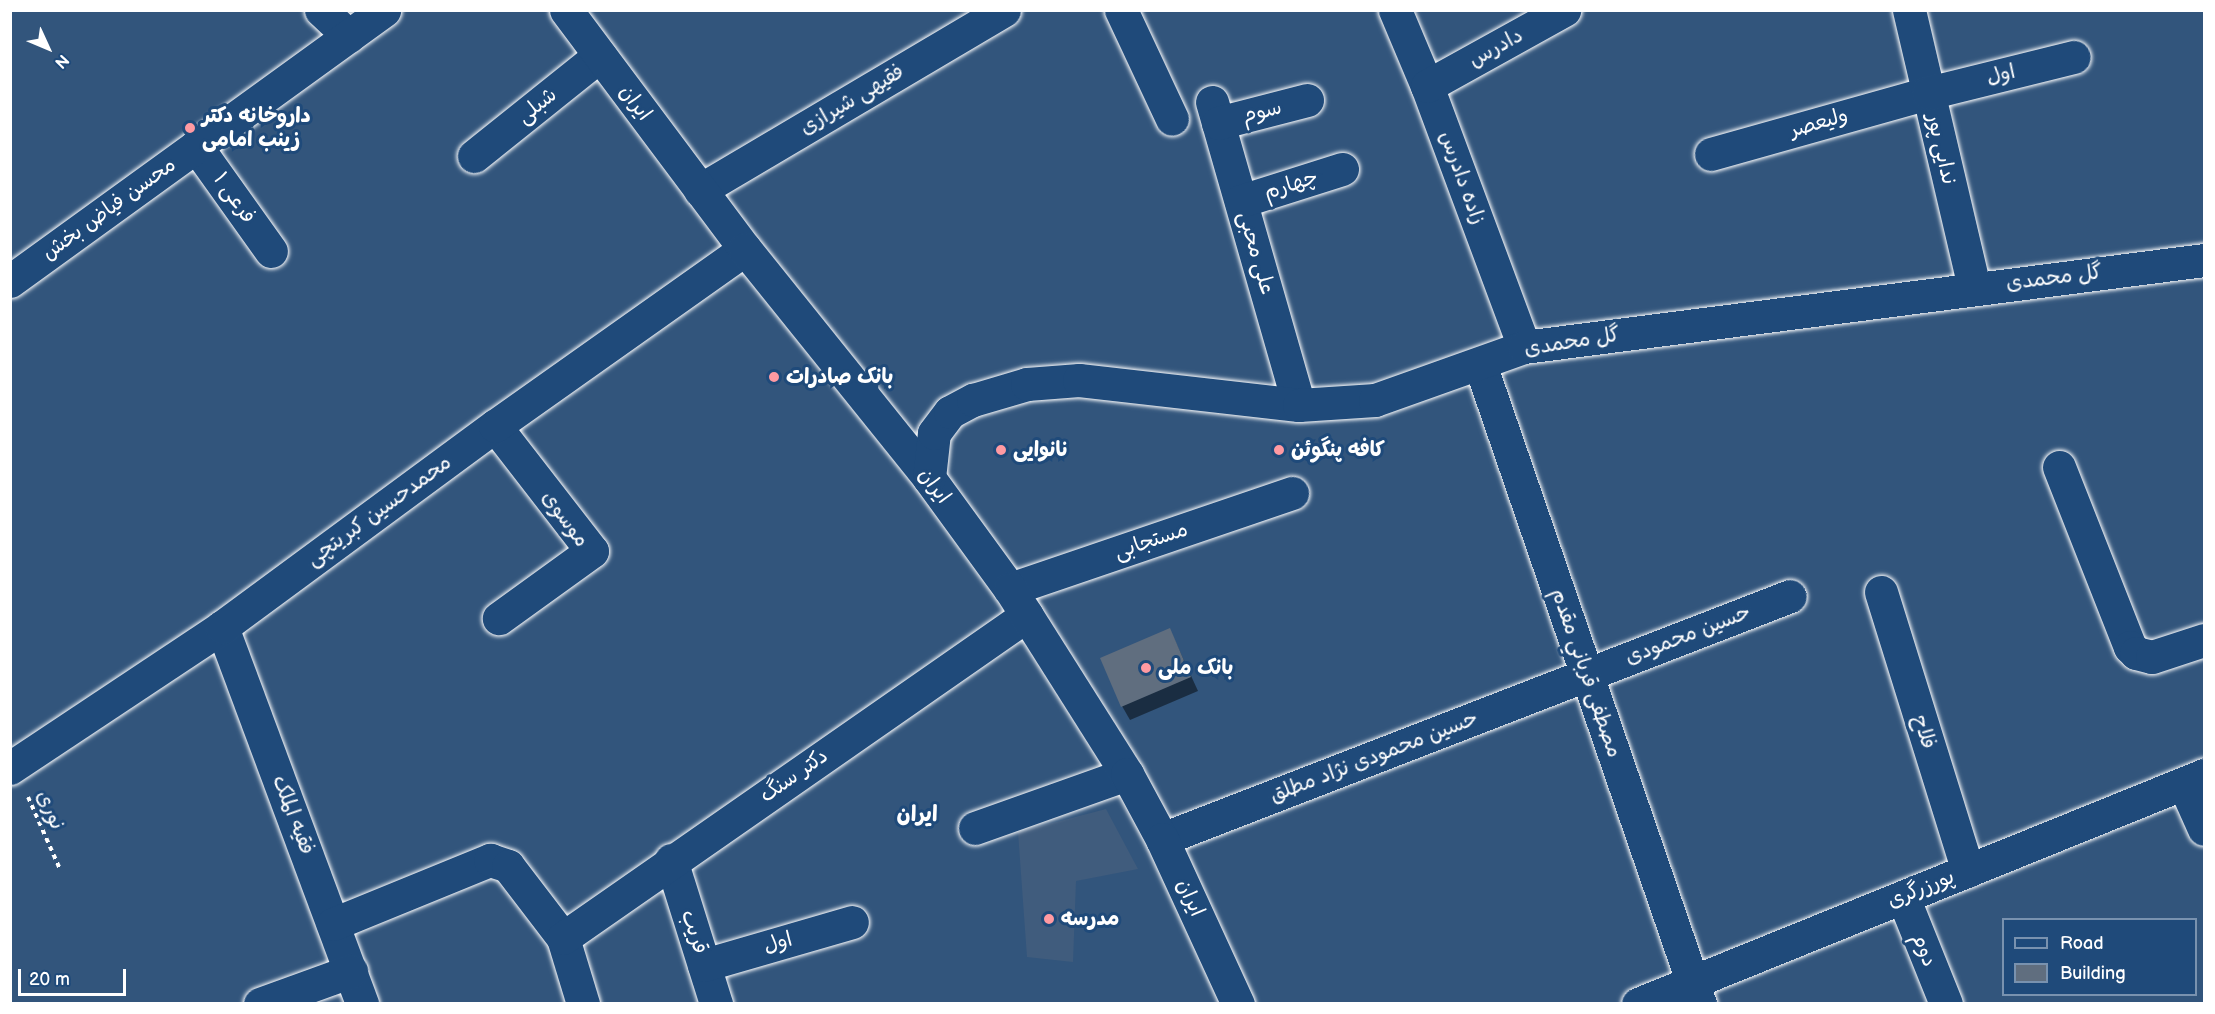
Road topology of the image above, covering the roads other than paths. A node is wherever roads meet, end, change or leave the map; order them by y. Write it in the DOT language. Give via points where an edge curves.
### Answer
graph roads {
  1 [pos="321,10"];
  2 [pos="384,10"];
  3 [pos="566,10"];
  4 [pos="1004,10"];
  5 [pos="1121,10"];
  6 [pos="1395,10"];
  7 [pos="1564,10"];
  8 [pos="1909,10"];
  9 [pos="349,36"];
  10 [pos="600,55"];
  11 [pos="2074,57"];
  12 [pos="1427,86"];
  13 [pos="1928,93"];
  14 [pos="1307,100"];
  15 [pos="1215,112"];
  16 [pos="1172,119"];
  17 [pos="196,146"];
  18 [pos="1711,154"];
  19 [pos="474,156"];
  20 [pos="1342,169"];
  21 [pos="700,190"];
  22 [pos="1241,201"];
  23 [pos="745,249"];
  24 [pos="271,251"];
  25 [pos="2205,260"];
  26 [pos="10,280"];
  27 [pos="1974,287"];
  28 [pos="1524,347"];
  29 [pos="1480,364"];
  30 [pos="1299,405"];
  31 [pos="495,426"];
  32 [pos="2059,467"];
  33 [pos="929,478"];
  34 [pos="1292,493"];
  35 [pos="1881,592"];
  36 [pos="1790,596"];
  37 [pos="1018,602"];
  38 [pos="499,618"];
  39 [pos="222,627"];
  40 [pos="2205,640"];
  41 [pos="1586,675"];
  42 [pos="12,765"];
  43 [pos="1127,774"];
  44 [pos="2194,779"];
  45 [pos="975,828"];
  46 [pos="2205,829"];
  47 [pos="1162,839"];
  48 [pos="671,860"];
  49 [pos="1968,871"];
  50 [pos="1903,897"];
  51 [pos="852,922"];
  52 [pos="333,924"];
  53 [pos="563,938"];
  54 [pos="704,965"];
  55 [pos="351,971"];
  56 [pos="1696,993"];
  57 [pos="260,1004"];
  58 [pos="362,1004"];
  59 [pos="583,1004"];
  60 [pos="716,1004"];
  61 [pos="1238,1004"];
  62 [pos="1638,1004"];
  63 [pos="1946,1004"];
  1 -- 9 [label="street"];
  2 -- 9 [label="street, محسن فیاض بخش"];
  3 -- 10 [label="street, ایران"];
  4 -- 21 [label="street, فقیهی شیرازی"];
  5 -- 16 [label="street"];
  6 -- 12 [label="street, زاده دادرس"];
  7 -- 12 [label="street, دادرس"];
  8 -- 13 [label="street, ندایی پور"];
  9 -- 17 [label="street, محسن فیاض بخش"];
  10 -- 19 [label="street, شبلی"];
  10 -- 21 [label="street, ایران"];
  11 -- 13 [label="street, اول"];
  12 -- 28 [label="street, زاده دادرس"];
  13 -- 18 [label="street, ولیعصر"];
  13 -- 27 [label="street, ندایی پور"];
  14 -- 15 [label="street, سوم"];
  15 -- 22 [label="street, علی محبی"];
  17 -- 24 [label="street, فرعی ۱"];
  17 -- 26 [label="street, محسن فیاض بخش"];
  20 -- 22 [label="street, چهارم"];
  21 -- 23 [label="street, ایران"];
  22 -- 30 [label="street, علی محبی"];
  23 -- 31 [label="street, محمدحسین کبریتچی"];
  23 -- 33 [label="street, ایران"];
  25 -- 27 [label="street, گل محمدی"];
  27 -- 28 [label="street, گل محمدی"];
  28 -- 29 [label="street, گل محمدی"];
  29 -- 30 [label="street, گل محمدی" via="1375,400"];
  29 -- 41 [label="street, مصطفی قرباني مقدم"];
  30 -- 33 [label="street, گل محمدی" via="1079,380 1027,384 982,397 950,412 934,434"];
  31 -- 38 [label="street, موسوی" via="591,551"];
  31 -- 39 [label="street, محمدحسین کبریتچی"];
  32 -- 40 [label="street" via="2130,647 2152,657"];
  33 -- 37 [label="street, ایران"];
  34 -- 37 [label="street, مستجابی"];
  35 -- 49 [label="street, فلاح"];
  36 -- 41 [label="street, حسین محمودی"];
  37 -- 43 [label="street, ایران"];
  37 -- 48 [label="street, دکتر سنگ"];
  39 -- 42 [label="street, محمدحسین کبریتچی"];
  39 -- 52 [label="street, فقیه الملک"];
  41 -- 47 [label="street, حسین محمودی نژاد مطلق"];
  41 -- 56 [label="street, مصطفی قرباني مقدم"];
  43 -- 45 [label="street"];
  43 -- 47 [label="street, ایران"];
  44 -- 46 [label="street"];
  44 -- 49 [label="street, پورزرگری"];
  47 -- 61 [label="street, ایران"];
  48 -- 53 [label="street, دکتر سنگ"];
  48 -- 54 [label="street, قریب"];
  49 -- 50 [label="street, پورزرگری"];
  50 -- 56 [label="street, پورزرگری"];
  50 -- 63 [label="street, دوم"];
  51 -- 54 [label="street, اول"];
  52 -- 53 [label="street" via="490,860 508,867"];
  52 -- 55 [label="street, فقیه الملک"];
  53 -- 59 [label="street"];
  54 -- 60 [label="street, قریب"];
  55 -- 57 [label="street"];
  55 -- 58 [label="street, فقیه الملک"];
  56 -- 62 [label="street, پورزرگری"];
}
